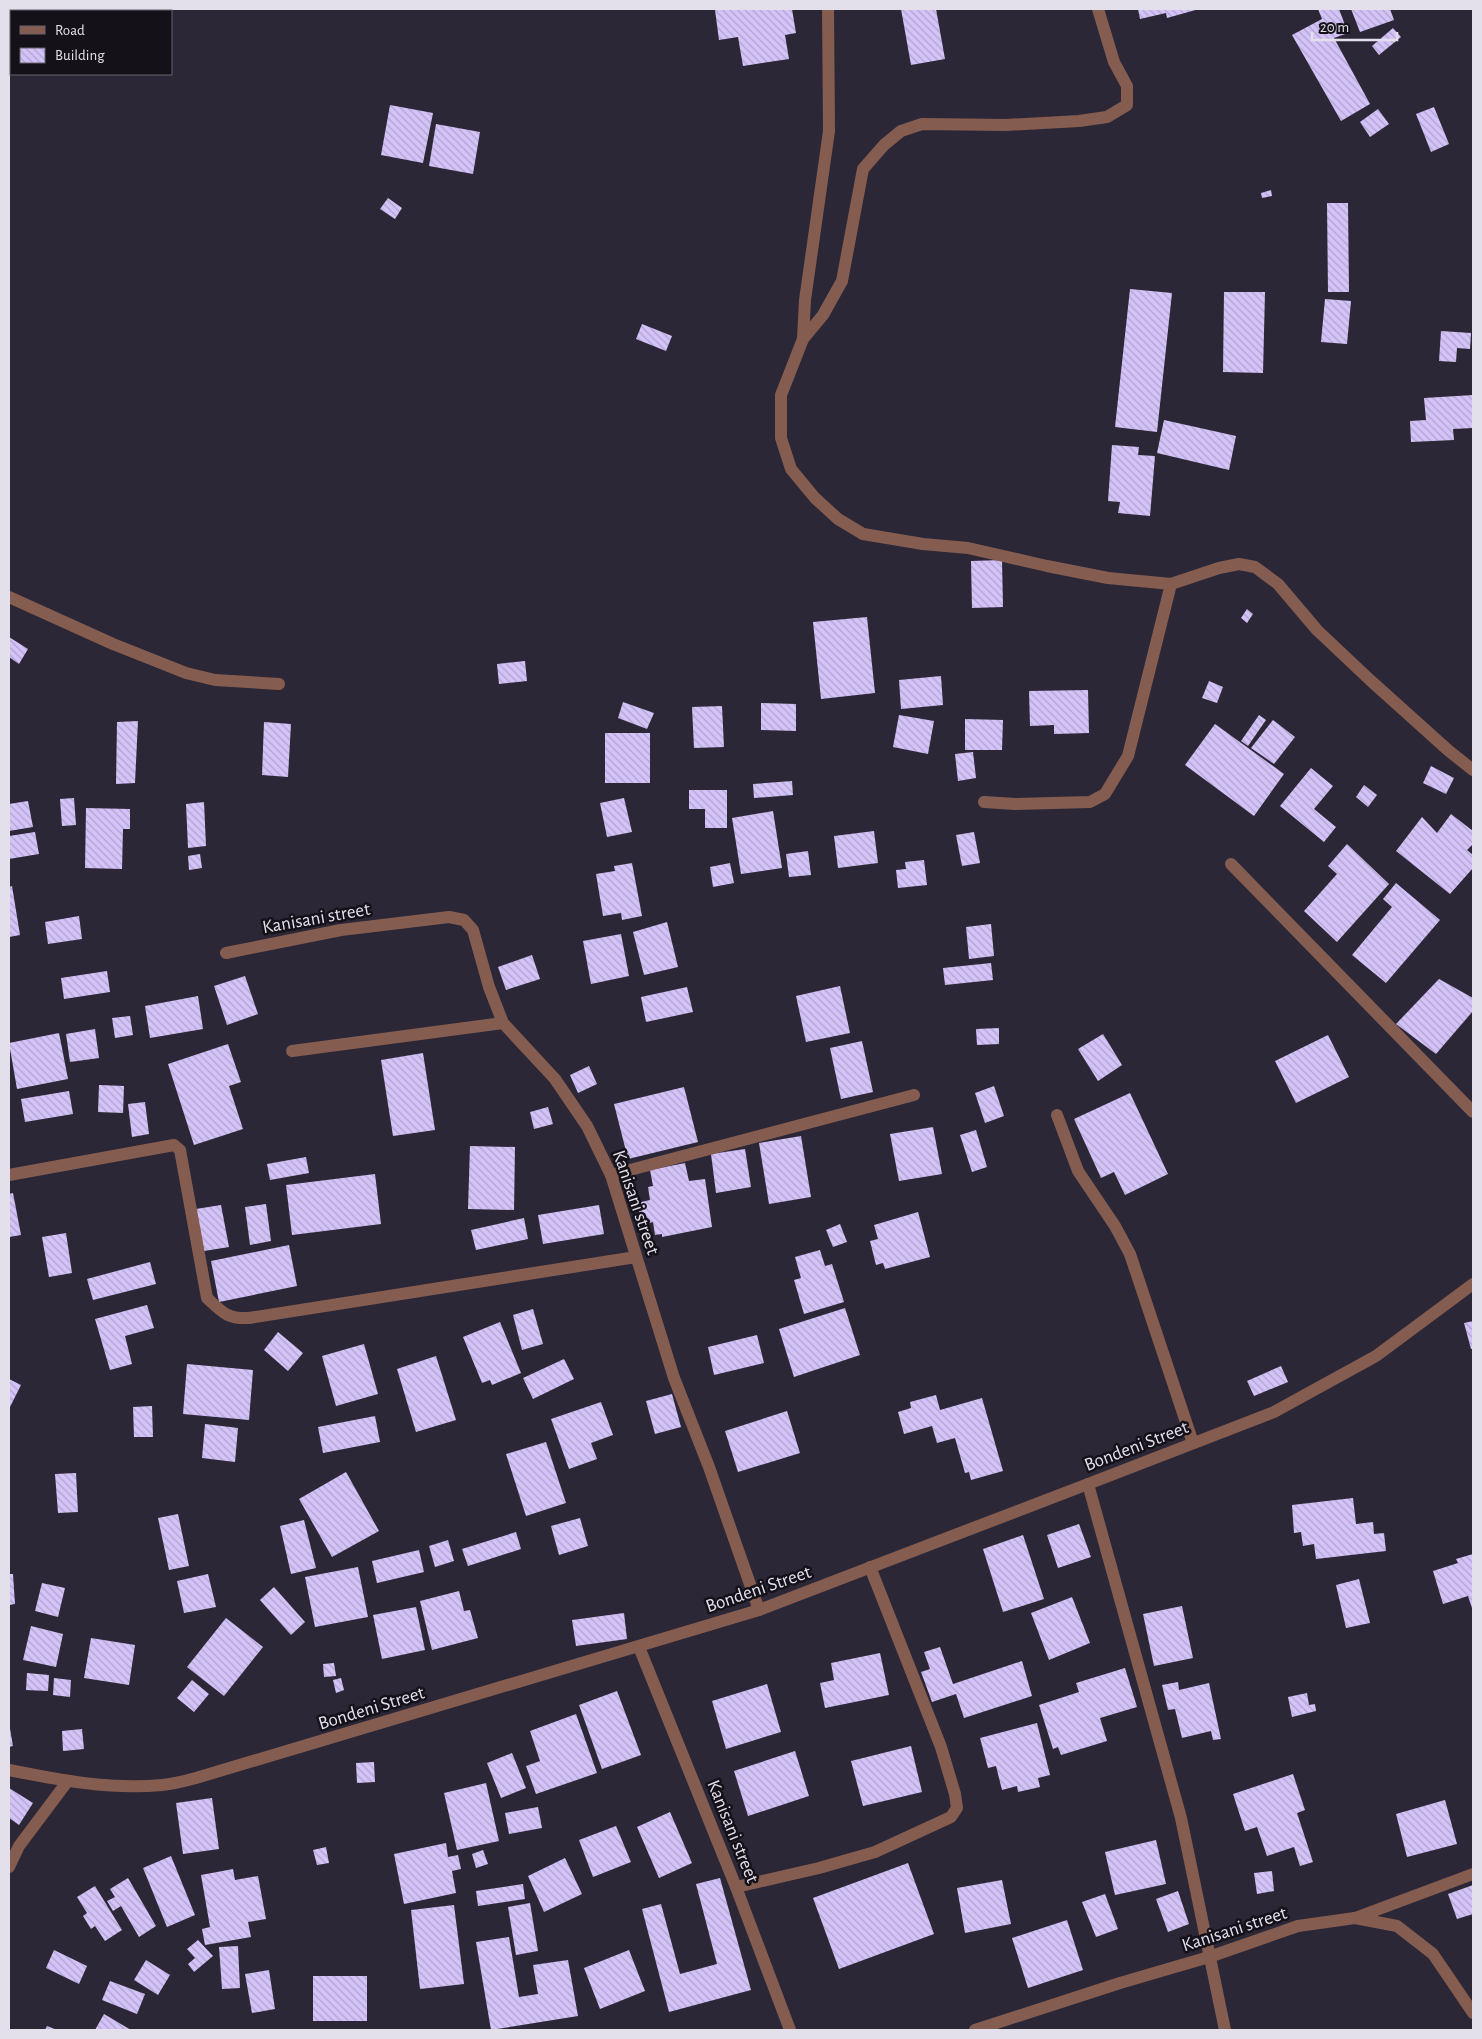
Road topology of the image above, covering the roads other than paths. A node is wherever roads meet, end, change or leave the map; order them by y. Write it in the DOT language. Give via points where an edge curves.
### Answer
graph roads {
  1 [pos="828,9"];
  2 [pos="1098,9"];
  3 [pos="803,339"];
  4 [pos="1171,584"];
  5 [pos="9,597"];
  6 [pos="279,684"];
  7 [pos="1473,770"];
  8 [pos="984,802"];
  9 [pos="1231,864"];
  10 [pos="226,953"];
  11 [pos="503,1023"];
  12 [pos="292,1051"];
  13 [pos="914,1096"];
  14 [pos="1473,1112"];
  15 [pos="1057,1115"];
  16 [pos="611,1175"];
  17 [pos="9,1176"];
  18 [pos="636,1257"];
  19 [pos="1473,1284"];
  20 [pos="1193,1443"];
  21 [pos="1088,1484"];
  22 [pos="870,1567"];
  23 [pos="759,1610"];
  24 [pos="638,1647"];
  25 [pos="9,1770"];
  26 [pos="68,1782"];
  27 [pos="9,1867"];
  28 [pos="1473,1874"];
  29 [pos="736,1887"];
  30 [pos="1355,1918"];
  31 [pos="1209,1957"];
  32 [pos="1473,2013"];
  33 [pos="790,2030"];
  34 [pos="975,2030"];
  35 [pos="1225,2030"];
  1 -- 3 [label="street" via="829,131 805,300"];
  2 -- 3 [label="street" via="1114,62 1127,86 1127,105 1107,116 1079,121 1006,125 922,124 901,131 863,169 842,280 823,315"];
  3 -- 4 [label="street" via="781,395 781,438 791,469 838,519 863,534 968,548 1108,578"];
  4 -- 7 [label="street" via="1232,565 1255,567 1278,584 1317,630 1370,680"];
  4 -- 8 [label="street" via="1128,756 1105,794 1090,802"];
  5 -- 6 [label="street" via="186,673 215,680"];
  9 -- 14 [label="street"];
  10 -- 11 [label="street, Kanisani street" via="341,930 449,917 464,920 473,930"];
  11 -- 12 [label="street"];
  11 -- 16 [label="street, Kanisani street" via="555,1079 587,1126"];
  13 -- 16 [label="street"];
  15 -- 20 [label="street" via="1078,1172 1130,1254"];
  16 -- 18 [label="street, Kanisani street"];
  17 -- 18 [label="street" via="174,1145 180,1150 207,1298 223,1314 236,1319"];
  18 -- 23 [label="street, Kanisani street" via="674,1378 710,1467"];
  19 -- 20 [label="street, Bondeni Street" via="1376,1356 1274,1412"];
  20 -- 21 [label="street, Bondeni Street"];
  21 -- 22 [label="street, Bondeni Street"];
  21 -- 31 [label="street" via="1181,1818"];
  22 -- 23 [label="street, Bondeni Street"];
  22 -- 29 [label="street" via="941,1746 957,1808 951,1817 875,1852"];
  23 -- 24 [label="street, Bondeni Street"];
  24 -- 26 [label="street, Bondeni Street" via="196,1778 164,1785 131,1787"];
  24 -- 29 [label="street, Kanisani street"];
  25 -- 26 [label="street, Bondeni Street"];
  26 -- 27 [label="street" via="19,1846"];
  28 -- 30 [label="street"];
  29 -- 33 [label="street, Kanisani street"];
  30 -- 31 [label="street, Kanisani street" via="1298,1926"];
  30 -- 32 [label="street, Kanisani street" via="1396,1926 1433,1954"];
  31 -- 34 [label="street, Kanisani street"];
  31 -- 35 [label="street"];
}
